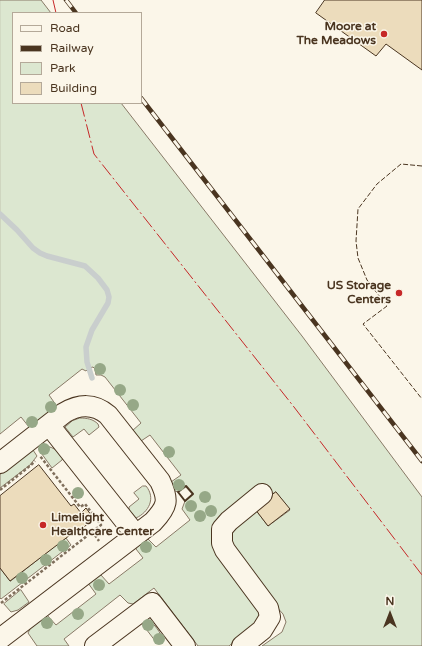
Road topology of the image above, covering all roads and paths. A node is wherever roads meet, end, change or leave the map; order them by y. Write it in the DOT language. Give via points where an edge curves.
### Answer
graph roads {
  1 [pos="49,425"];
  2 [pos="0,463"];
  3 [pos="0,490"];
  4 [pos="262,494"];
  5 [pos="92,532"];
  6 [pos="136,535"];
  7 [pos="102,545"];
  8 [pos="1,603"];
  9 [pos="3,640"];
  10 [pos="180,644"];
  11 [pos="95,646"];
  12 [pos="242,646"];
  1 -- 2 [label="lane"];
  1 -- 6 [label="lane"];
  1 -- 6 [label="lane" via="74,407 92,406 102,409 108,415 160,481 165,492 166,502 163,511 154,522"];
  3 -- 5 [label="path" via="40,455 80,507 85,504 101,525"];
  4 -- 12 [label="lane" via="222,529 225,550 268,608 270,617 262,630"];
  5 -- 7 [label="path"];
  5 -- 8 [label="path"];
  6 -- 9 [label="lane"];
  10 -- 11 [label="lane" via="152,603"];
}
